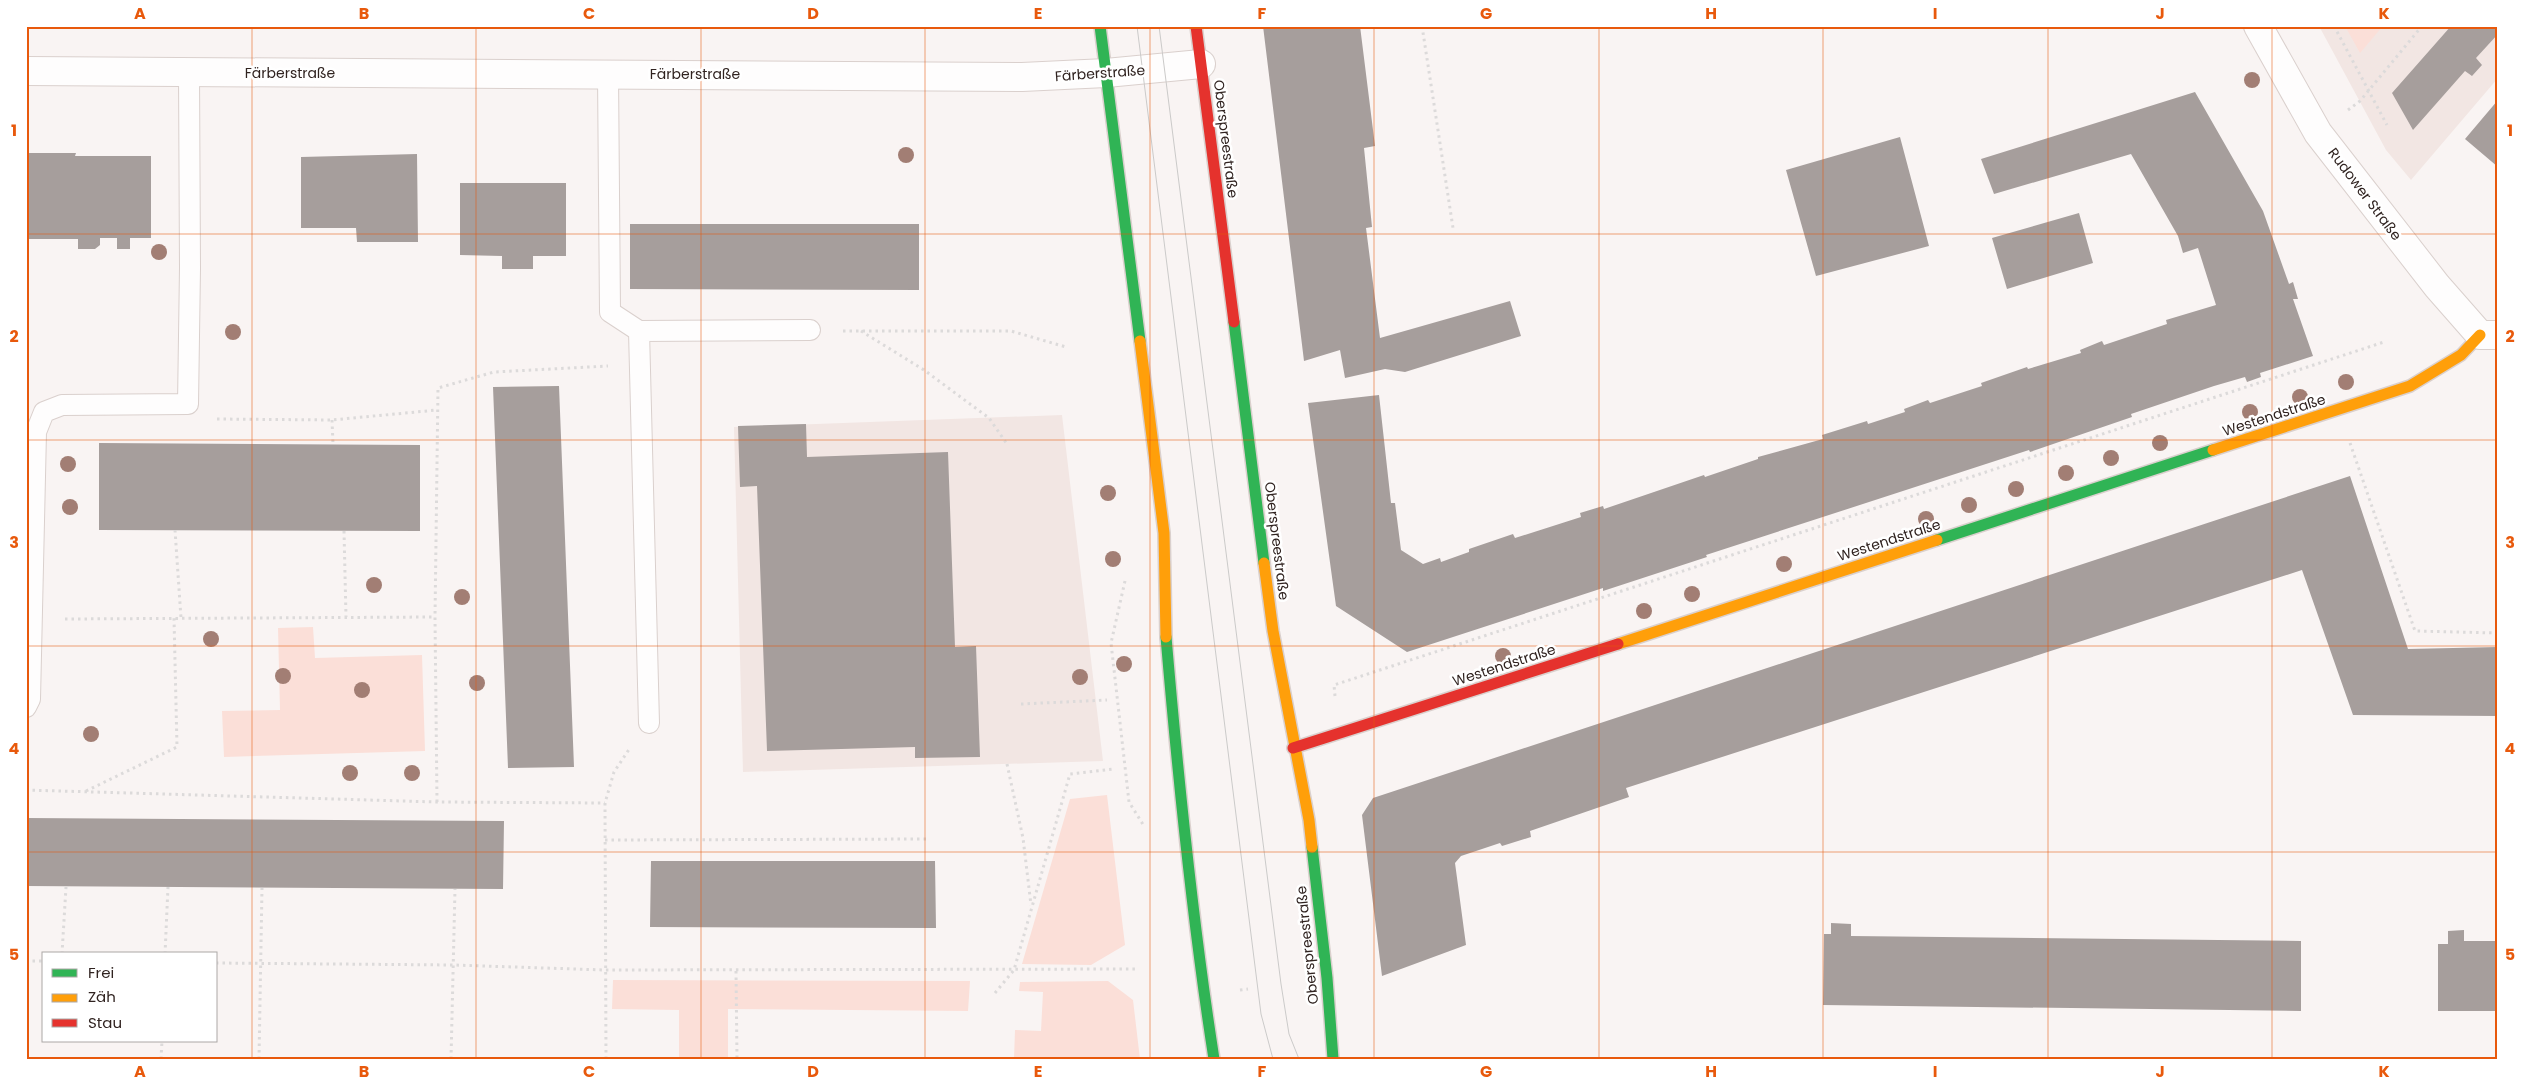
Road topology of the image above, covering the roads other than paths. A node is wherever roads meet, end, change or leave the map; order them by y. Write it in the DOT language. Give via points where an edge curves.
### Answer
graph roads {
  1 [pos="1100,26"];
  2 [pos="1196,26"];
  3 [pos="2258,26"];
  4 [pos="1201,64"];
  5 [pos="26,71"];
  6 [pos="189,73"];
  7 [pos="1106,73"];
  8 [pos="608,74"];
  9 [pos="810,330"];
  10 [pos="639,331"];
  11 [pos="2489,335"];
  12 [pos="26,707"];
  13 [pos="649,723"];
  14 [pos="1294,748"];
  15 [pos="1214,1059"];
  16 [pos="1333,1059"];
  1 -- 7 [label="main road"];
  2 -- 4 [label="main road, Oberspreestraße"];
  3 -- 11 [label="street, Rudower Straße" via="2318,134 2424,271"];
  4 -- 7 [label="street, Färberstraße"];
  4 -- 14 [label="main road, Oberspreestraße" via="1273,631"];
  5 -- 6 [label="street, Färberstraße"];
  6 -- 8 [label="street, Färberstraße"];
  6 -- 12 [label="lane" via="188,404 62,405 44,412 36,432 30,699"];
  7 -- 8 [label="street, Färberstraße" via="1027,77"];
  7 -- 15 [label="main road" via="1164,533 1165,626 1180,801"];
  8 -- 10 [label="lane" via="610,312"];
  9 -- 10 [label="lane"];
  10 -- 13 [label="lane"];
  11 -- 14 [label="main road, Westendstraße" via="2410,386"];
  14 -- 16 [label="main road, Oberspreestraße" via="1309,820"];
}
